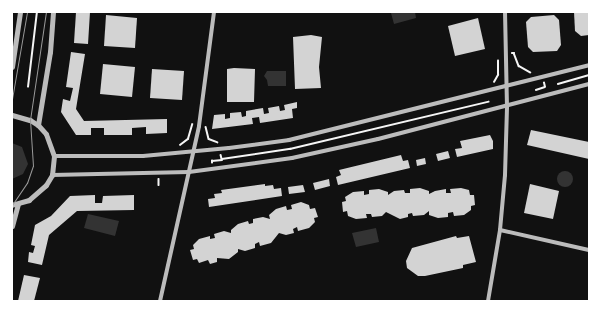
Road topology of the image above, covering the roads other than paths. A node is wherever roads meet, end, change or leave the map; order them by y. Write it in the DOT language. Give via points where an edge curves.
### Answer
graph roads {
  1 [pos="20,12"];
  2 [pos="53,12"];
  3 [pos="214,12"];
  4 [pos="506,12"];
  5 [pos="589,65"];
  6 [pos="12,67"];
  7 [pos="589,84"];
  8 [pos="507,87"];
  9 [pos="507,107"];
  10 [pos="12,115"];
  11 [pos="38,125"];
  12 [pos="193,151"];
  13 [pos="54,156"];
  14 [pos="189,172"];
  15 [pos="52,175"];
  16 [pos="18,204"];
  17 [pos="12,205"];
  18 [pos="12,226"];
  19 [pos="500,230"];
  20 [pos="589,250"];
  21 [pos="160,301"];
  22 [pos="488,301"];
  1 -- 6 [label="street"];
  2 -- 11 [label="street" via="50,52"];
  3 -- 12 [label="street" via="207,78"];
  4 -- 8 [label="street"];
  5 -- 8 [label="street"];
  7 -- 9 [label="street"];
  8 -- 9 [label="street"];
  8 -- 12 [label="street" via="289,140"];
  9 -- 14 [label="street" via="333,149 262,163"];
  9 -- 19 [label="street"];
  10 -- 11 [label="street"];
  11 -- 13 [label="street" via="46,134"];
  12 -- 13 [label="street" via="143,156"];
  12 -- 14 [label="street"];
  13 -- 15 [label="street"];
  14 -- 15 [label="street"];
  14 -- 21 [label="street"];
  15 -- 16 [label="street" via="39,194"];
  16 -- 17 [label="street"];
  16 -- 18 [label="street"];
  19 -- 20 [label="street"];
  19 -- 22 [label="street"];
}
